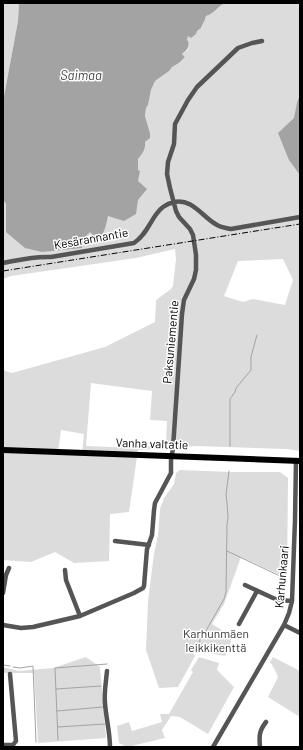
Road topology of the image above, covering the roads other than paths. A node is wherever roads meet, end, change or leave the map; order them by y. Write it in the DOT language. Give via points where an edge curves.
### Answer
graph roads {
  1 [pos="262,41"];
  2 [pos="174,202"];
  3 [pos="300,217"];
  4 [pos="3,263"];
  5 [pos="3,450"];
  6 [pos="172,456"];
  7 [pos="298,460"];
  8 [pos="298,520"];
  9 [pos="115,541"];
  10 [pos="148,545"];
  11 [pos="9,568"];
  12 [pos="65,570"];
  13 [pos="245,585"];
  14 [pos="257,591"];
  15 [pos="3,593"];
  16 [pos="292,601"];
  17 [pos="80,616"];
  18 [pos="239,624"];
  19 [pos="3,625"];
  20 [pos="284,625"];
  21 [pos="300,633"];
  22 [pos="108,671"];
  23 [pos="10,674"];
  24 [pos="266,722"];
  25 [pos="3,745"];
  26 [pos="110,747"];
  27 [pos="213,747"];
  28 [pos="260,747"];
  1 -- 2 [label="street, Paksuniementie" via="238,48 197,87 188,100 175,124 174,144 168,162 167,174"];
  2 -- 3 [label="street" via="180,201 191,205 212,222 225,228"];
  2 -- 4 [label="street, Kesärannantie" via="160,210 143,235 134,243"];
  2 -- 6 [label="street, Paksuniementie" via="179,217 193,235 196,262 194,279 184,300 182,314"];
  5 -- 6 [label="main road, Vanha valtatie"];
  6 -- 7 [label="main road, Vanha valtatie"];
  6 -- 10 [label="street, Paksuniementie" via="171,473 155,503 152,535"];
  7 -- 8 [label="street, Karhunkaari"];
  8 -- 16 [label="street, Karhunkaari"];
  9 -- 10 [label="street"];
  10 -- 17 [label="street, Paksuniementie" via="143,588"];
  11 -- 15 [label="street"];
  12 -- 17 [label="street" via="66,580"];
  13 -- 14 [label="street"];
  14 -- 16 [label="street" via="278,600"];
  14 -- 18 [label="street"];
  16 -- 20 [label="street, Karhunkaari"];
  17 -- 19 [label="street" via="33,627"];
  20 -- 21 [label="street"];
  20 -- 27 [label="street, Karhunkaari"];
  22 -- 26 [label="street" via="105,703"];
  23 -- 25 [label="street" via="16,741"];
  24 -- 28 [label="street" via="259,734"];
}
